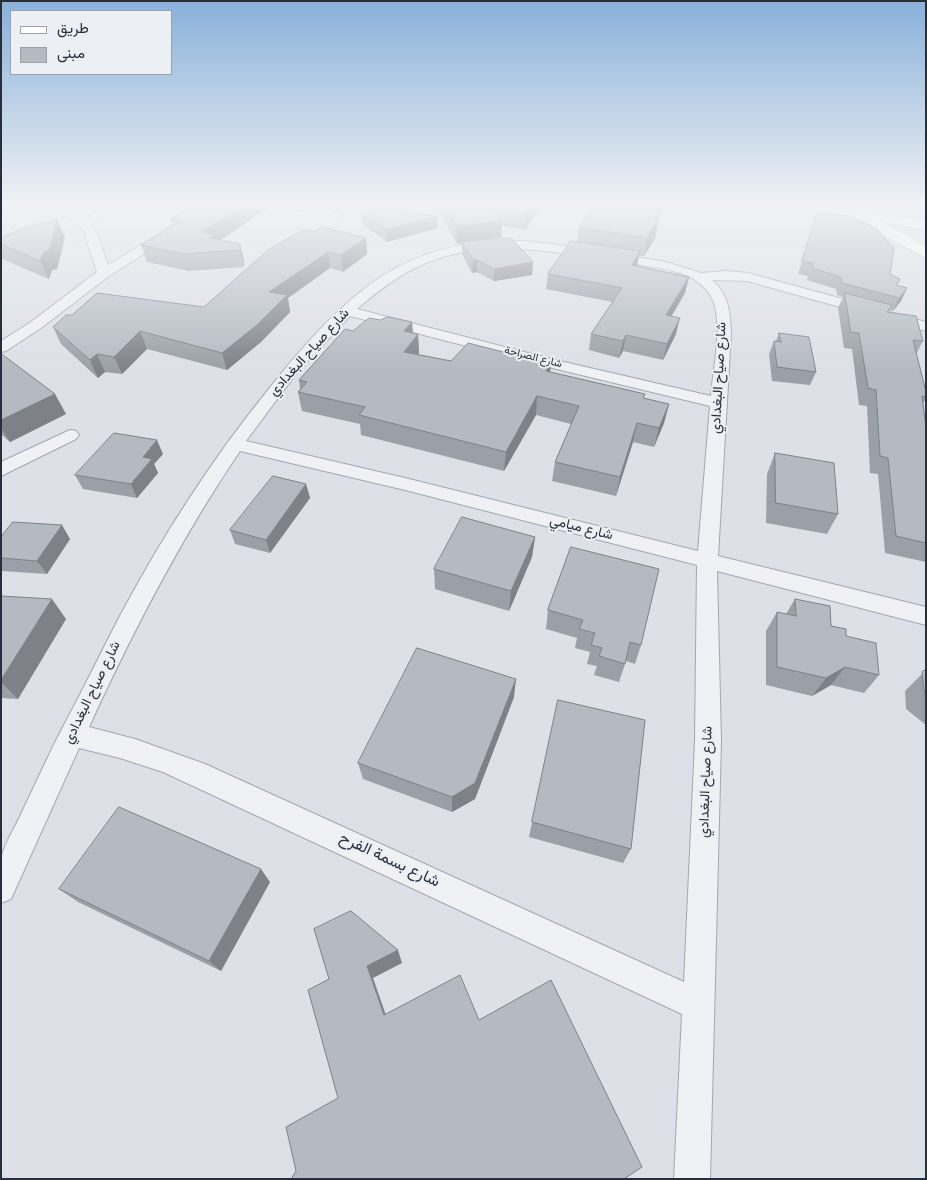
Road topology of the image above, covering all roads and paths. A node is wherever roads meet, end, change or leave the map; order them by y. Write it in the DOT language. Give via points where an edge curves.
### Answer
graph roads {
  1 [pos="101,260"];
  2 [pos="125,260"];
  3 [pos="420,260"];
  4 [pos="630,260"];
  5 [pos="104,273"];
  6 [pos="700,277"];
  7 [pos="346,311"];
  8 [pos="926,327"];
  9 [pos="1,348"];
  10 [pos="720,403"];
  11 [pos="70,435"];
  12 [pos="235,444"];
  13 [pos="1,470"];
  14 [pos="707,561"];
  15 [pos="926,616"];
  16 [pos="72,735"];
  17 [pos="1,889"];
  18 [pos="698,1005"];
  19 [pos="692,1179"];
  1 -- 5 [label="street"];
  2 -- 5 [label="street"];
  3 -- 7 [label="street, شارع صياح البغدادي" via="384,281"];
  4 -- 6 [label="street, شارع صياح البغدادي"];
  5 -- 9 [label="street"];
  6 -- 8 [label="street" via="748,277"];
  6 -- 10 [label="street, شارع صياح البغدادي" via="714,288 723,310"];
  7 -- 10 [label="street, شارع الصراحة"];
  7 -- 12 [label="street, شارع صياح البغدادي" via="281,383"];
  10 -- 14 [label="street, شارع صياح البغدادي"];
  11 -- 13 [label="street"];
  12 -- 14 [label="street, شارع ميامي" via="314,461"];
  12 -- 16 [label="street, شارع صياح البغدادي" via="193,505 167,551"];
  14 -- 15 [label="street, شارع ميامي"];
  14 -- 18 [label="street, شارع صياح البغدادي" via="708,741"];
  16 -- 17 [label="street, شارع صياح البغدادي"];
  16 -- 18 [label="street, شارع بسمة الفرح" via="149,754 196,773"];
  18 -- 19 [label="street, شارع صياح البغدادي"];
}
